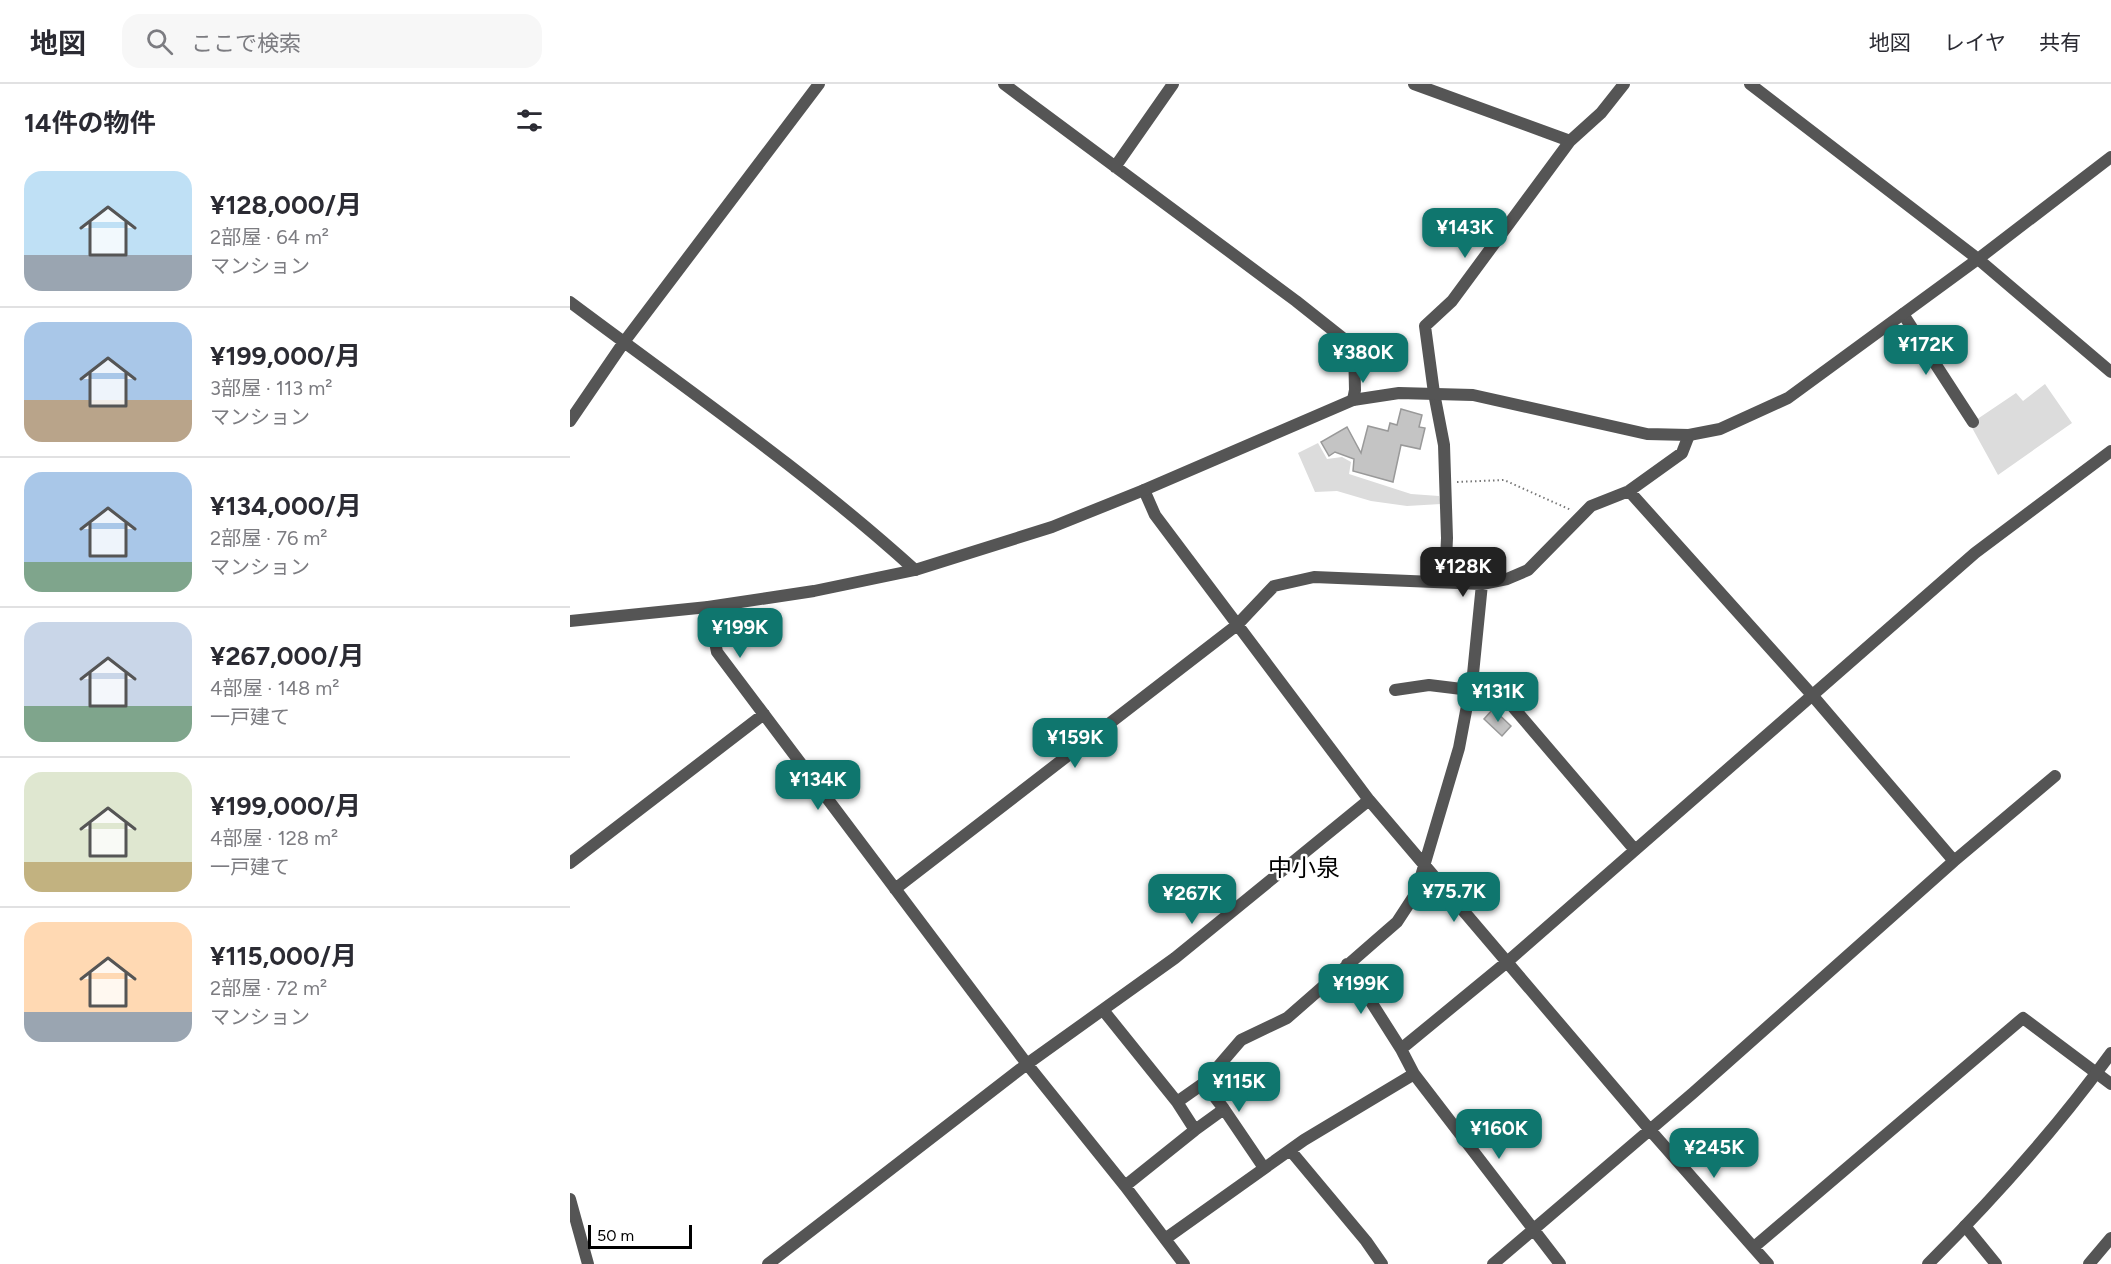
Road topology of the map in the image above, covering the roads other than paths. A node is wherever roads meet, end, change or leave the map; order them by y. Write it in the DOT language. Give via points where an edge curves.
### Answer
graph roads {
  1 [pos="819,84"];
  2 [pos="1004,84"];
  3 [pos="1173,84"];
  4 [pos="1414,84"];
  5 [pos="1624,84"];
  6 [pos="1750,84"];
  7 [pos="1570,141"];
  8 [pos="2111,157"];
  9 [pos="1115,167"];
  10 [pos="1978,259"];
  11 [pos="570,302"];
  12 [pos="1904,314"];
  13 [pos="624,342"];
  14 [pos="2111,372"];
  15 [pos="1434,393"];
  16 [pos="1353,400"];
  17 [pos="570,421"];
  18 [pos="1973,422"];
  19 [pos="1689,435"];
  20 [pos="2111,451"];
  21 [pos="1144,490"];
  22 [pos="1629,491"];
  23 [pos="915,570"];
  24 [pos="1445,582"];
  25 [pos="1482,584"];
  26 [pos="708,607"];
  27 [pos="570,621"];
  28 [pos="1237,625"];
  29 [pos="1471,685"];
  30 [pos="1395,690"];
  31 [pos="1812,695"];
  32 [pos="764,714"];
  33 [pos="2055,776"];
  34 [pos="1369,800"];
  35 [pos="1635,850"];
  36 [pos="1954,861"];
  37 [pos="570,863"];
  38 [pos="1425,864"];
  39 [pos="895,889"];
  40 [pos="1507,962"];
  41 [pos="1347,964"];
  42 [pos="1102,1010"];
  43 [pos="1401,1049"];
  44 [pos="2111,1053"];
  45 [pos="1027,1064"];
  46 [pos="2097,1073"];
  47 [pos="1414,1074"];
  48 [pos="1204,1083"];
  49 [pos="2111,1084"];
  50 [pos="1177,1102"];
  51 [pos="1224,1109"];
  52 [pos="1195,1130"];
  53 [pos="1650,1130"];
  54 [pos="1290,1150"];
  55 [pos="1264,1168"];
  56 [pos="1125,1186"];
  57 [pos="570,1199"];
  58 [pos="1965,1226"];
  59 [pos="1534,1230"];
  60 [pos="2111,1238"];
  61 [pos="1165,1239"];
  62 [pos="1754,1247"];
  63 [pos="588,1264"];
  64 [pos="768,1264"];
  65 [pos="1184,1264"];
  66 [pos="1382,1264"];
  67 [pos="1493,1264"];
  68 [pos="1560,1264"];
  69 [pos="1768,1264"];
  70 [pos="1928,1264"];
  71 [pos="1996,1264"];
  72 [pos="2089,1264"];
  1 -- 13 [label="street"];
  2 -- 9 [label="street"];
  3 -- 9 [label="street"];
  4 -- 7 [label="street"];
  5 -- 7 [label="street" via="1601,113"];
  6 -- 10 [label="street"];
  7 -- 15 [label="street" via="1452,301 1425,326"];
  8 -- 10 [label="street"];
  9 -- 16 [label="street" via="1354,347"];
  10 -- 12 [label="street"];
  10 -- 14 [label="street"];
  11 -- 13 [label="street"];
  12 -- 18 [label="street"];
  12 -- 19 [label="street" via="1788,398 1720,429"];
  13 -- 17 [label="street"];
  13 -- 23 [label="street" via="876,534"];
  15 -- 16 [label="street"];
  15 -- 19 [label="street" via="1473,395 1647,434"];
  15 -- 24 [label="street" via="1444,445"];
  16 -- 21 [label="street"];
  19 -- 22 [label="street" via="1682,453"];
  20 -- 31 [label="street" via="1975,553"];
  21 -- 23 [label="street" via="1052,527"];
  21 -- 28 [label="street" via="1155,514"];
  22 -- 25 [label="street" via="1591,506 1528,570"];
  22 -- 31 [label="street"];
  23 -- 26 [label="street"];
  24 -- 25 [label="street"];
  24 -- 28 [label="street" via="1314,577 1274,586"];
  25 -- 29 [label="street"];
  26 -- 27 [label="street"];
  26 -- 32 [label="street" via="717,652"];
  28 -- 34 [label="street"];
  28 -- 39 [label="street"];
  29 -- 30 [label="street" via="1429,684"];
  29 -- 35 [label="street" via="1495,686"];
  29 -- 38 [label="street" via="1459,748"];
  31 -- 35 [label="street"];
  31 -- 36 [label="street"];
  32 -- 37 [label="street"];
  32 -- 39 [label="street"];
  33 -- 36 [label="street"];
  34 -- 38 [label="street"];
  34 -- 42 [label="street" via="1175,958"];
  35 -- 40 [label="street"];
  36 -- 53 [label="street"];
  38 -- 40 [label="street"];
  38 -- 41 [label="street" via="1416,893 1397,922"];
  39 -- 45 [label="street"];
  40 -- 43 [label="street"];
  40 -- 53 [label="street"];
  41 -- 43 [label="street"];
  41 -- 48 [label="street" via="1287,1018 1241,1040"];
  42 -- 45 [label="street"];
  42 -- 50 [label="street"];
  43 -- 47 [label="street"];
  44 -- 46 [label="street"];
  45 -- 56 [label="street"];
  45 -- 64 [label="street"];
  46 -- 49 [label="street"];
  46 -- 58 [label="street"];
  46 -- 62 [label="street" via="2023,1018"];
  47 -- 54 [label="street"];
  47 -- 59 [label="street"];
  48 -- 50 [label="street"];
  48 -- 51 [label="street"];
  50 -- 52 [label="street"];
  51 -- 52 [label="street"];
  51 -- 55 [label="street"];
  52 -- 56 [label="street"];
  53 -- 59 [label="street"];
  53 -- 62 [label="street"];
  54 -- 55 [label="street"];
  54 -- 66 [label="street"];
  55 -- 61 [label="street"];
  56 -- 61 [label="street"];
  57 -- 63 [label="street"];
  58 -- 70 [label="street"];
  58 -- 71 [label="street"];
  59 -- 67 [label="street"];
  59 -- 68 [label="street"];
  60 -- 72 [label="street"];
  61 -- 65 [label="street"];
  62 -- 69 [label="street"];
}
